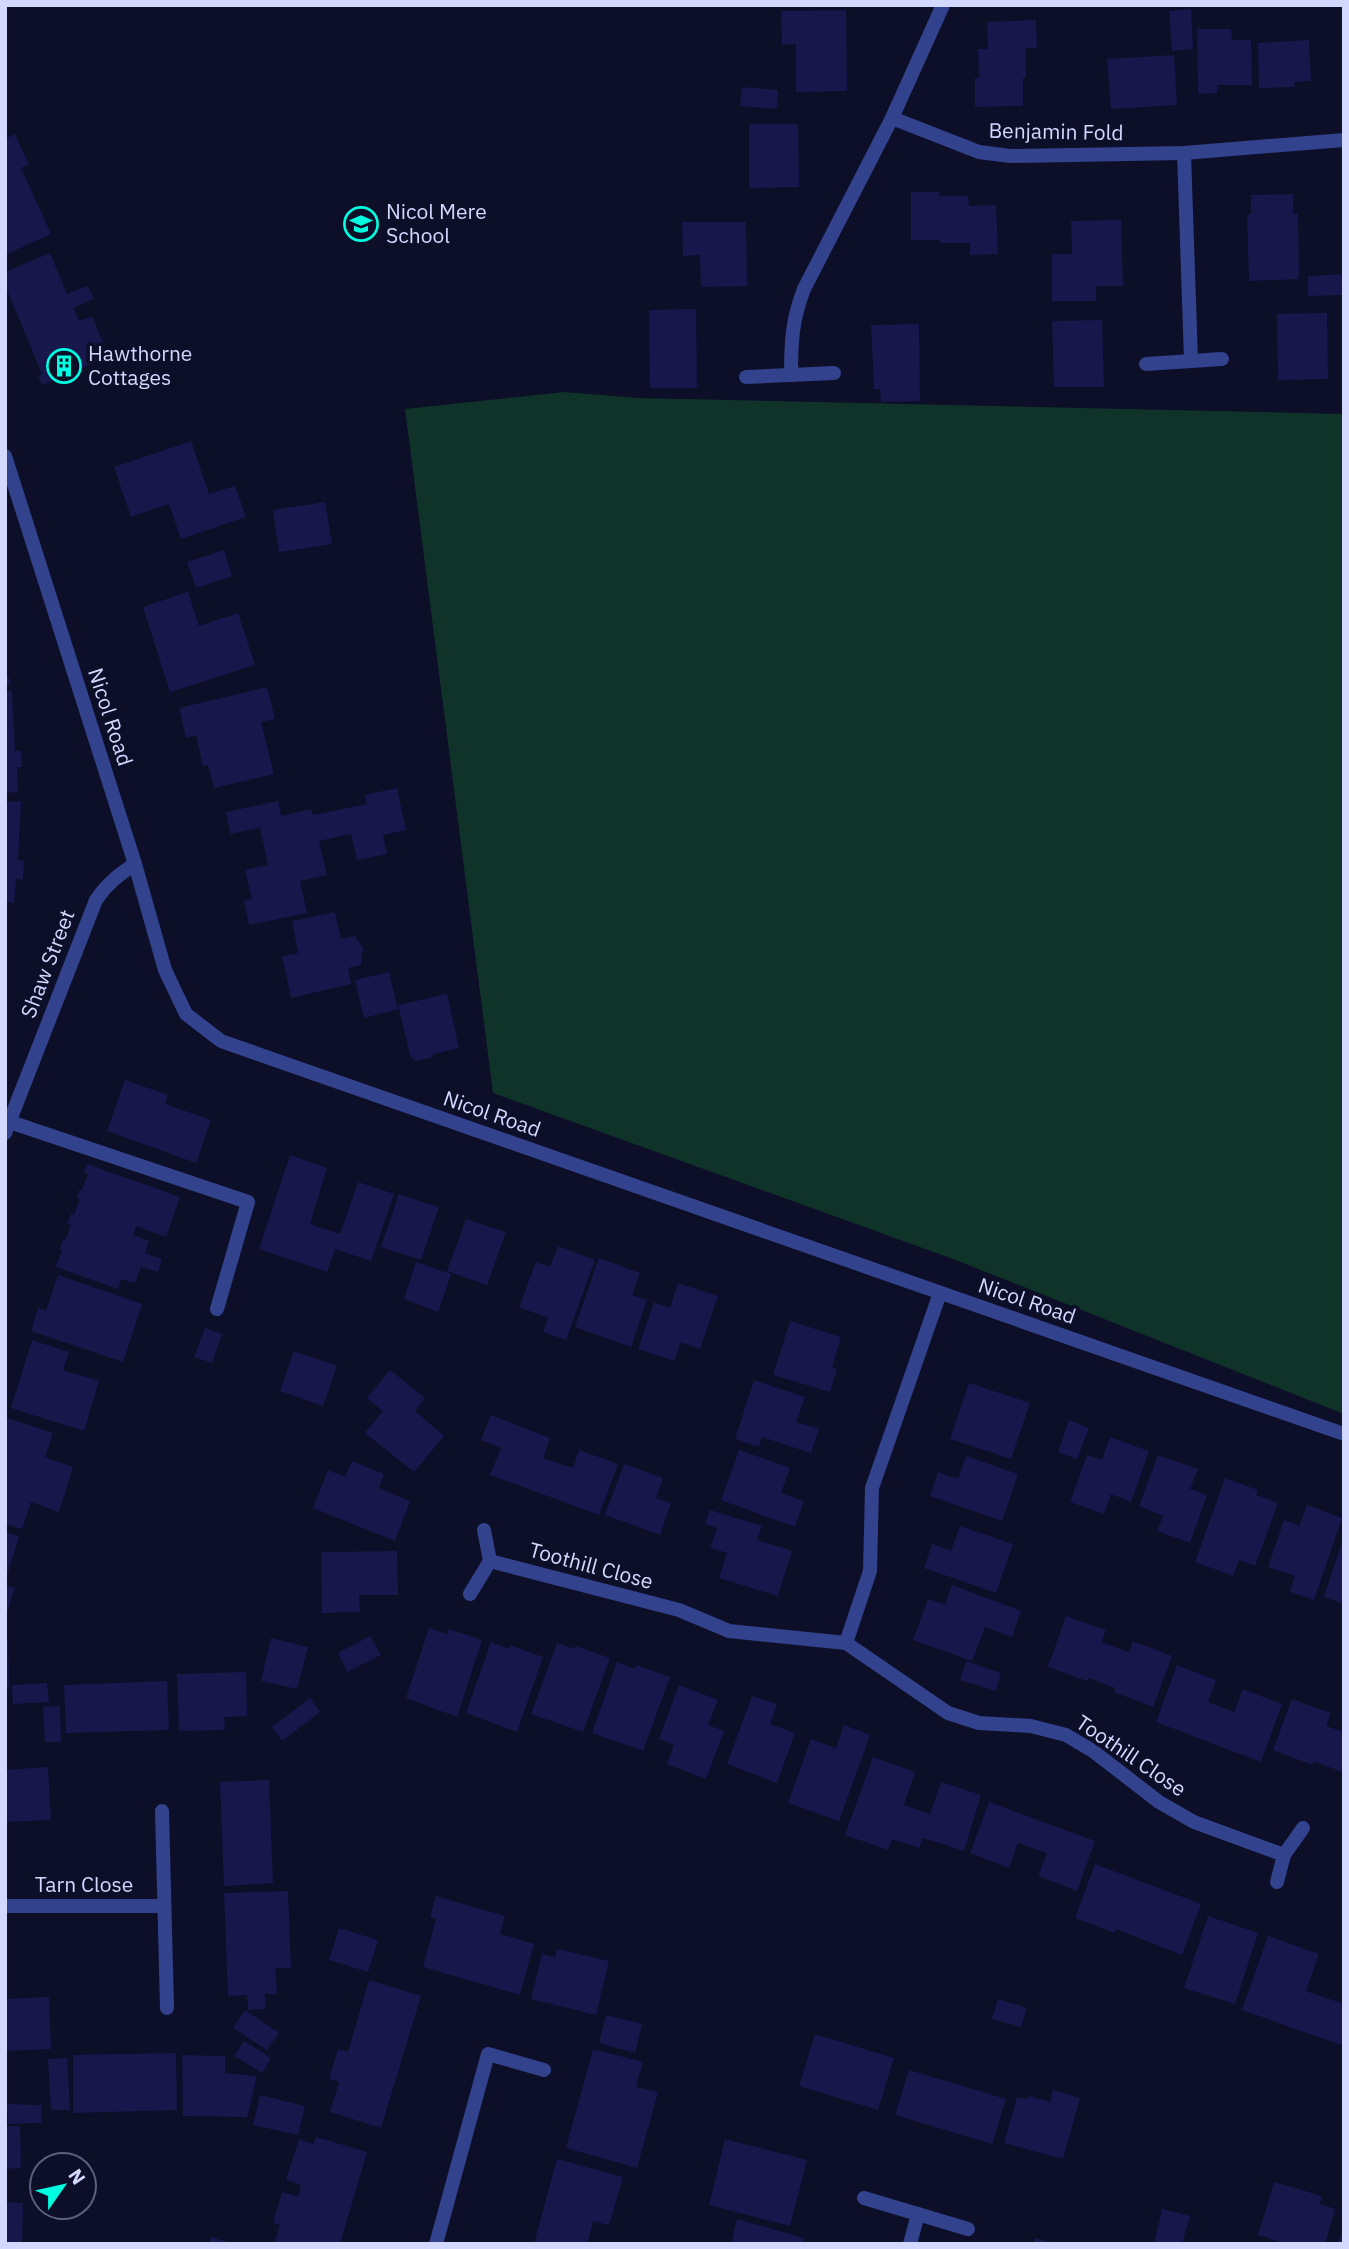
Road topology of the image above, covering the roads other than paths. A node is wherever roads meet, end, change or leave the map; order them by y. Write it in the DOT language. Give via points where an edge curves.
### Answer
graph roads {
  1 [pos="943,5"];
  2 [pos="892,118"];
  3 [pos="1344,140"];
  4 [pos="1184,153"];
  5 [pos="1222,359"];
  6 [pos="1191,360"];
  7 [pos="1146,364"];
  8 [pos="834,373"];
  9 [pos="791,375"];
  10 [pos="746,377"];
  11 [pos="5,456"];
  12 [pos="135,864"];
  13 [pos="7,1127"];
  14 [pos="940,1293"];
  15 [pos="217,1309"];
  16 [pos="1344,1434"];
  17 [pos="485,1530"];
  18 [pos="490,1561"];
  19 [pos="470,1594"];
  20 [pos="846,1643"];
  21 [pos="162,1811"];
  22 [pos="1303,1828"];
  23 [pos="1284,1855"];
  24 [pos="1277,1882"];
  25 [pos="5,1906"];
  26 [pos="163,1906"];
  27 [pos="167,2008"];
  28 [pos="544,2070"];
  29 [pos="864,2198"];
  30 [pos="918,2214"];
  31 [pos="968,2229"];
  32 [pos="436,2244"];
  33 [pos="910,2244"];
  1 -- 2 [label="street"];
  2 -- 4 [label="street, Benjamin Fold" via="979,152 1010,156"];
  2 -- 9 [label="street" via="804,289 791,333"];
  3 -- 4 [label="street, Benjamin Fold"];
  4 -- 6 [label="street"];
  5 -- 6 [label="street"];
  6 -- 7 [label="street"];
  8 -- 9 [label="street"];
  9 -- 10 [label="street"];
  11 -- 12 [label="street, Nicol Road"];
  12 -- 13 [label="street, Shaw Street" via="115,876 96,900"];
  12 -- 14 [label="street, Nicol Road" via="164,970 186,1014 221,1041"];
  13 -- 15 [label="street" via="248,1202"];
  14 -- 16 [label="street, Nicol Road"];
  14 -- 20 [label="street" via="872,1488 870,1571"];
  17 -- 18 [label="street"];
  18 -- 19 [label="street"];
  18 -- 20 [label="street, Toothill Close" via="679,1610 729,1631"];
  20 -- 23 [label="street, Toothill Close" via="948,1713 979,1723 1031,1726 1066,1735 1194,1822"];
  21 -- 26 [label="street, Tarn Close"];
  22 -- 23 [label="street"];
  23 -- 24 [label="street"];
  25 -- 26 [label="street, Tarn Close"];
  26 -- 27 [label="street, Tarn Close"];
  28 -- 32 [label="street" via="488,2054"];
  29 -- 30 [label="street"];
  30 -- 31 [label="street"];
  30 -- 33 [label="street"];
}
